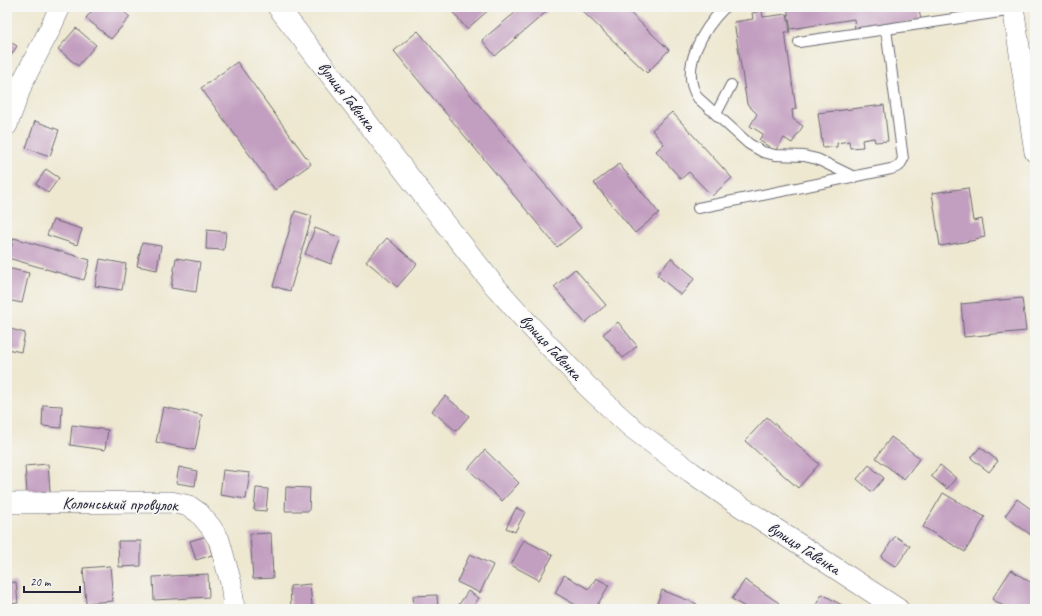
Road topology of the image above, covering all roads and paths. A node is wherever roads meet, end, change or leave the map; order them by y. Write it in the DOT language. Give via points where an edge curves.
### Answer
graph roads {
  1 [pos="60,7"];
  2 [pos="278,7"];
  3 [pos="725,7"];
  4 [pos="1013,8"];
  5 [pos="886,29"];
  6 [pos="799,42"];
  7 [pos="732,85"];
  8 [pos="716,114"];
  9 [pos="7,125"];
  10 [pos="1035,152"];
  11 [pos="854,176"];
  12 [pos="698,208"];
  13 [pos="7,503"];
  14 [pos="234,609"];
  15 [pos="898,609"];
  1 -- 9 [label="street" via="23,81"];
  2 -- 15 [label="street, вулиця Гавенка" via="493,284 587,386 631,426 691,472"];
  3 -- 8 [label="lane" via="714,18 700,40 691,64 690,80 694,91"];
  4 -- 5 [label="lane"];
  4 -- 10 [label="street"];
  5 -- 6 [label="lane"];
  5 -- 11 [label="lane" via="903,159 899,166 891,169"];
  7 -- 8 [label="lane"];
  8 -- 11 [label="lane" via="749,144 763,152 775,156 804,156 817,159"];
  11 -- 12 [label="lane"];
  13 -- 14 [label="street, Колонський провулок" via="171,502 189,506 210,526 219,540 231,583"];
}
